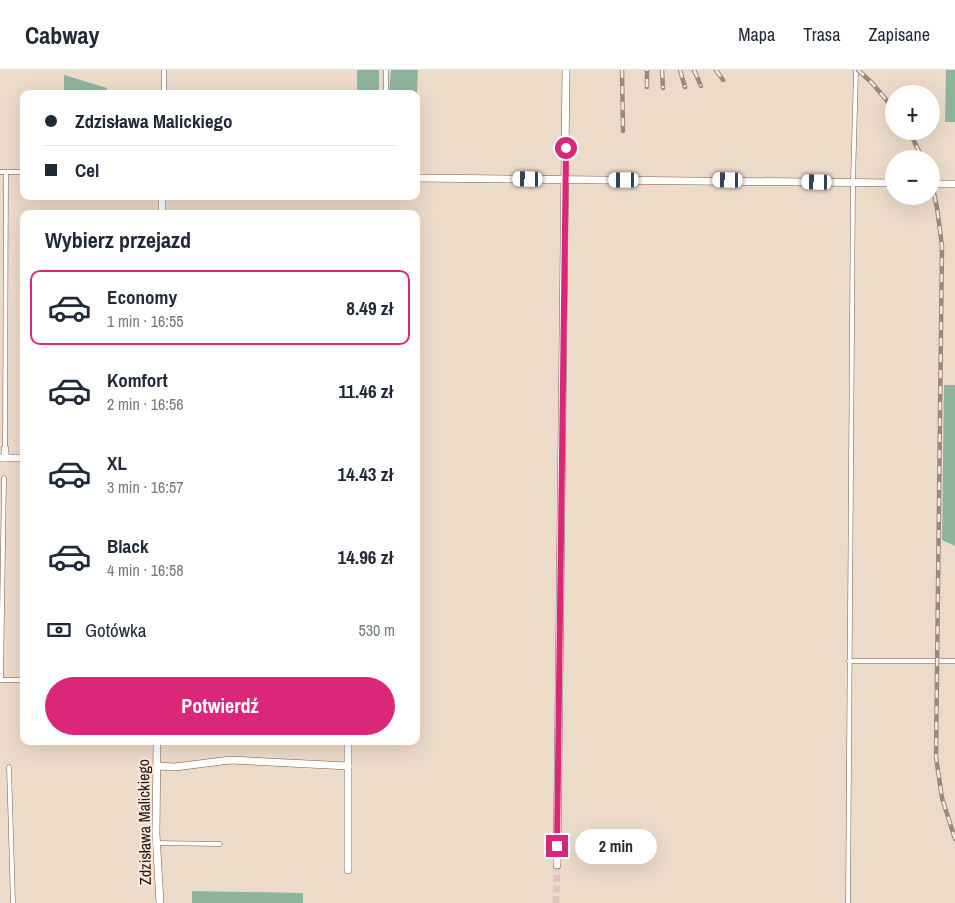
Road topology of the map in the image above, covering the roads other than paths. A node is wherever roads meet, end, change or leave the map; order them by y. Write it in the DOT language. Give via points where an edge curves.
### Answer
graph roads {
  1 [pos="164,70"];
  2 [pos="386,70"];
  3 [pos="566,70"];
  4 [pos="856,70"];
  5 [pos="164,90"];
  6 [pos="386,90"];
  7 [pos="0,172"];
  8 [pos="6,172"];
  9 [pos="20,172"];
  10 [pos="420,178"];
  11 [pos="565,180"];
  12 [pos="853,182"];
  13 [pos="885,183"];
  14 [pos="940,184"];
  15 [pos="955,184"];
  16 [pos="5,449"];
  17 [pos="2,458"];
  18 [pos="20,458"];
  19 [pos="4,478"];
  20 [pos="955,660"];
  21 [pos="849,661"];
  22 [pos="20,680"];
  23 [pos="157,745"];
  24 [pos="348,745"];
  25 [pos="157,766"];
  26 [pos="348,766"];
  27 [pos="9,767"];
  28 [pos="156,843"];
  29 [pos="220,844"];
  30 [pos="557,865"];
  31 [pos="348,870"];
  32 [pos="13,903"];
  33 [pos="160,903"];
  34 [pos="848,903"];
  1 -- 5 [label="lane"];
  2 -- 6 [label="lane"];
  3 -- 11 [label="street"];
  4 -- 12 [label="lane"];
  7 -- 8 [label="lane"];
  8 -- 9 [label="lane"];
  8 -- 16 [label="lane"];
  10 -- 11 [label="street"];
  11 -- 12 [label="street"];
  11 -- 30 [label="street"];
  12 -- 13 [label="street"];
  12 -- 21 [label="lane"];
  14 -- 15 [label="street"];
  16 -- 17 [label="street"];
  17 -- 18 [label="street"];
  19 -- 22 [label="lane" via="1,680"];
  20 -- 21 [label="lane"];
  21 -- 34 [label="lane"];
  23 -- 25 [label="street, Zdzisława Malickiego"];
  24 -- 26 [label="street"];
  25 -- 26 [label="street" via="230,760"];
  25 -- 28 [label="street, Zdzisława Malickiego"];
  26 -- 31 [label="street"];
  27 -- 32 [label="lane"];
  28 -- 29 [label="lane"];
  28 -- 33 [label="street, Zdzisława Malickiego"];
}
